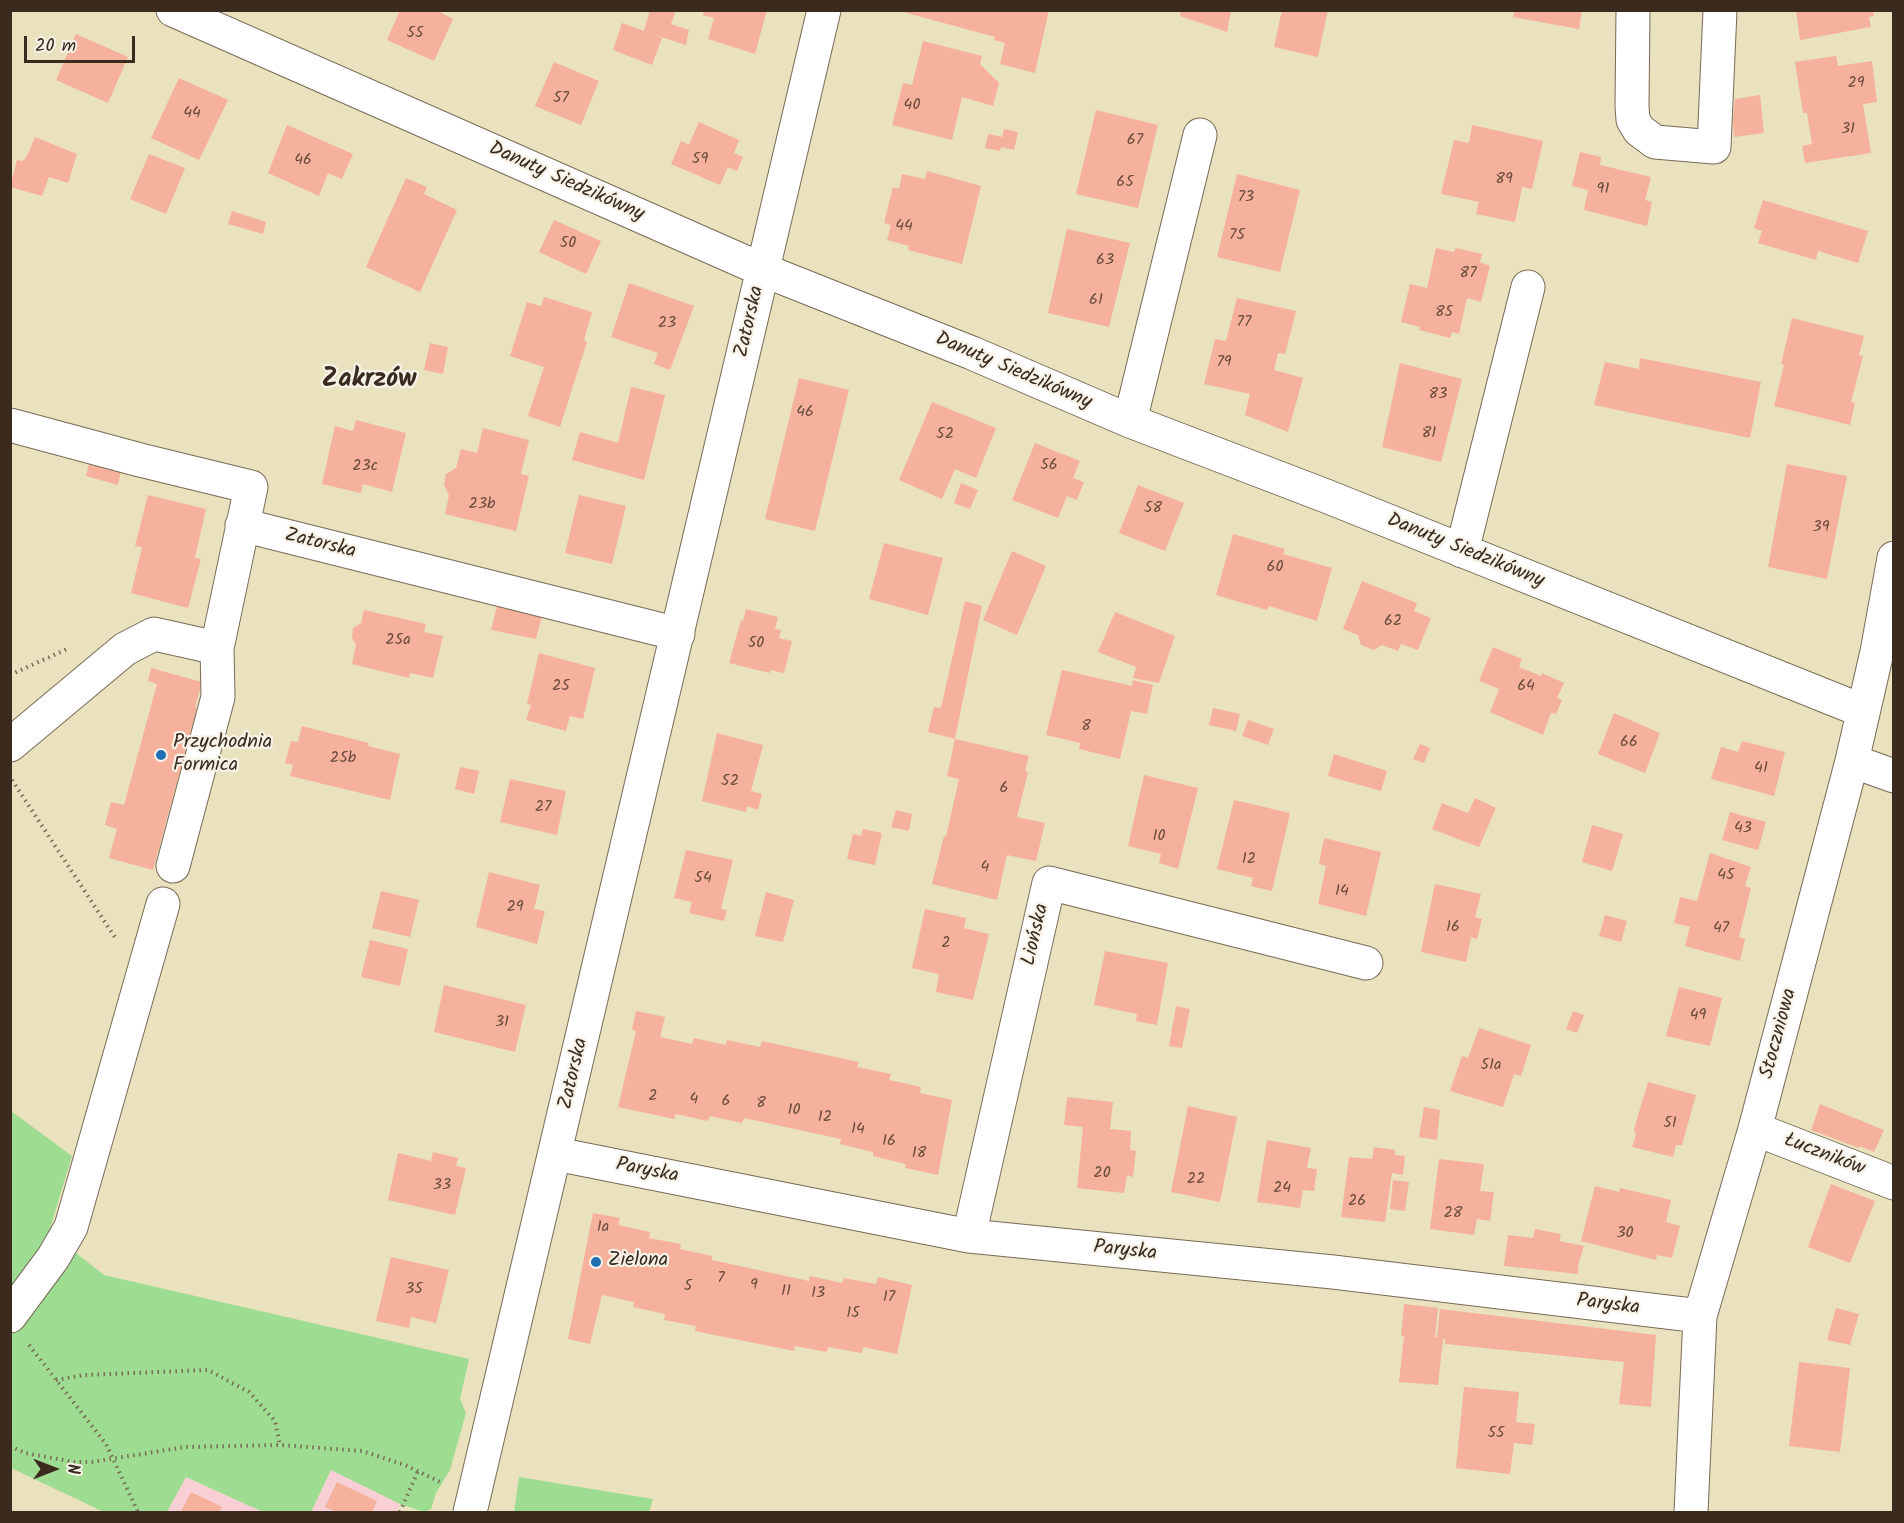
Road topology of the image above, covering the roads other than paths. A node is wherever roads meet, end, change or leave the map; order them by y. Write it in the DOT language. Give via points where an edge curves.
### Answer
graph roads {
  1 [pos="173,10"];
  2 [pos="824,10"];
  3 [pos="1633,10"];
  4 [pos="1720,10"];
  5 [pos="1200,135"];
  6 [pos="763,270"];
  7 [pos="1528,286"];
  8 [pos="1130,421"];
  9 [pos="10,425"];
  10 [pos="242,525"];
  11 [pos="1462,550"];
  12 [pos="1893,558"];
  13 [pos="678,634"];
  14 [pos="217,648"];
  15 [pos="1863,711"];
  16 [pos="10,744"];
  17 [pos="1852,761"];
  18 [pos="1893,776"];
  19 [pos="173,866"];
  20 [pos="163,904"];
  21 [pos="1366,963"];
  22 [pos="1755,1129"];
  23 [pos="556,1154"];
  24 [pos="1893,1183"];
  25 [pos="969,1236"];
  26 [pos="1700,1316"];
  27 [pos="17,1327"];
  28 [pos="470,1512"];
  29 [pos="1691,1512"];
  1 -- 6 [label="street, Danuty Siedzikówny"];
  2 -- 6 [label="street, Zatorska"];
  3 -- 4 [label="street" via="1632,106 1638,130 1654,142 1714,147"];
  5 -- 8 [label="street"];
  6 -- 8 [label="street, Danuty Siedzikówny"];
  6 -- 13 [label="street, Zatorska"];
  7 -- 11 [label="street"];
  8 -- 11 [label="street, Danuty Siedzikówny"];
  9 -- 10 [label="street" via="251,487"];
  10 -- 13 [label="street, Zatorska"];
  10 -- 14 [label="street"];
  11 -- 15 [label="street, Danuty Siedzikówny"];
  12 -- 15 [label="street, Stoczniowa"];
  13 -- 23 [label="street, Zatorska"];
  14 -- 16 [label="street" via="154,634 125,649"];
  14 -- 19 [label="street" via="218,697"];
  15 -- 17 [label="street, Stoczniowa"];
  17 -- 18 [label="street"];
  17 -- 22 [label="street, Stoczniowa"];
  20 -- 27 [label="street" via="71,1227"];
  21 -- 25 [label="street, Liońska" via="1049,883"];
  22 -- 24 [label="street, Łuczników"];
  22 -- 26 [label="street, Stoczniowa"];
  23 -- 25 [label="street, Paryska"];
  23 -- 28 [label="street, Zatorska"];
  25 -- 26 [label="street, Paryska" via="1334,1272"];
  26 -- 29 [label="street, Stoczniowa"];
}
